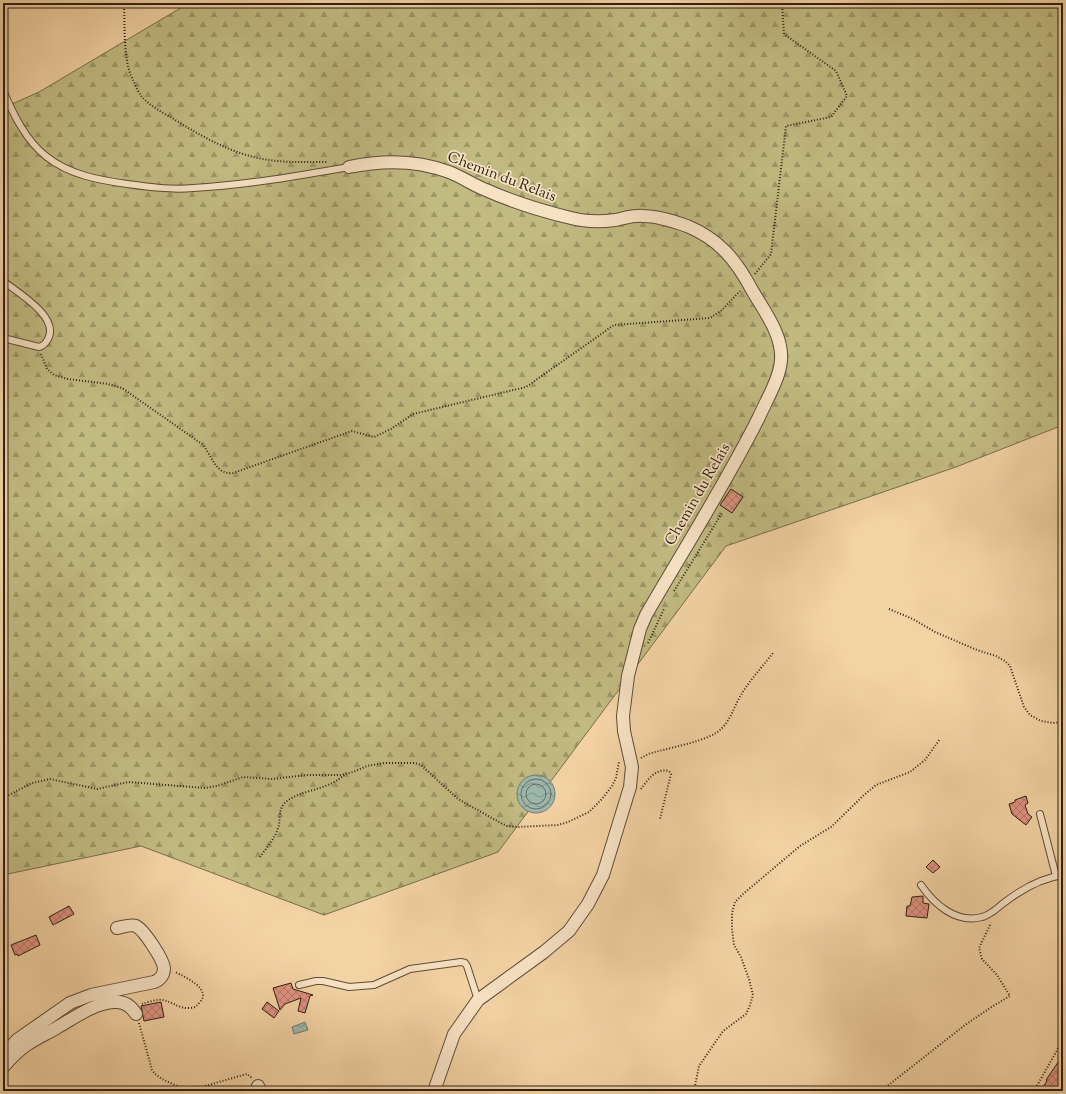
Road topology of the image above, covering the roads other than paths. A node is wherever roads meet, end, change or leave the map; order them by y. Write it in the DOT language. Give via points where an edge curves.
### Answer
graph roads {
  1 [pos="3,90"];
  2 [pos="349,167"];
  3 [pos="3,281"];
  4 [pos="3,338"];
  5 [pos="1040,814"];
  6 [pos="1060,876"];
  7 [pos="921,885"];
  8 [pos="117,928"];
  9 [pos="299,985"];
  10 [pos="478,1000"];
  11 [pos="132,1010"];
  12 [pos="3,1056"];
  13 [pos="3,1067"];
  14 [pos="434,1091"];
  1 -- 2 [label="lane" via="22,128 43,153 65,168 109,182 161,188 192,188 257,182"];
  2 -- 10 [label="street, Chemin du Relais" via="386,162 419,164 450,173 487,191 521,203 580,220 598,221 642,216 672,221 704,234 728,253 748,282 778,336 781,351 780,370 743,448 640,629 628,676 623,716 632,768 628,796 603,875 588,904 558,941"];
  3 -- 4 [label="lane" via="37,307 49,324 50,336 45,344 39,347"];
  5 -- 6 [label="lane"];
  6 -- 7 [label="lane" via="1026,887 983,917 973,918 946,910 933,901"];
  8 -- 12 [label="street" via="133,926 140,929 164,966 160,979 91,995 70,1003 14,1042"];
  9 -- 10 [label="lane" via="323,981 349,987 374,986 410,969 461,962 467,966"];
  10 -- 14 [label="street, Chemin du Relais" via="454,1034"];
  11 -- 13 [label="street" via="114,1002 102,1004 28,1043"];
}
